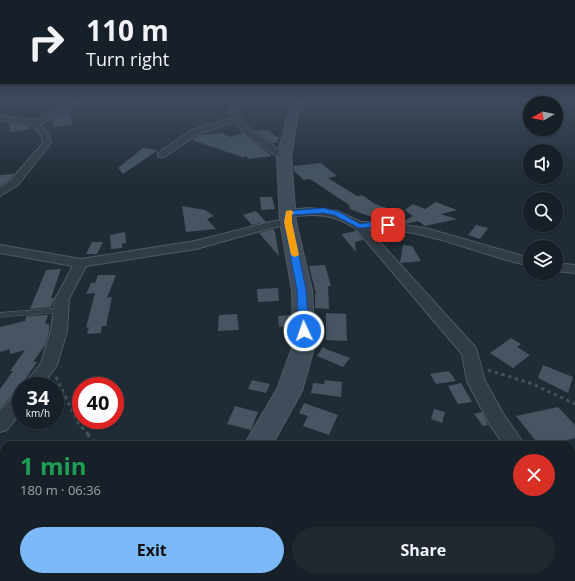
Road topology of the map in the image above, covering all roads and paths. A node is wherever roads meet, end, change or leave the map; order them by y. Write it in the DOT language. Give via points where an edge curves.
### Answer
graph roads {
  1 [pos="40,129"];
  2 [pos="204,129"];
  3 [pos="246,129"];
  4 [pos="290,129"];
  5 [pos="161,155"];
  6 [pos="284,157"];
  7 [pos="0,193"];
  8 [pos="288,217"];
  9 [pos="359,226"];
  10 [pos="0,249"];
  11 [pos="523,260"];
  12 [pos="81,263"];
  13 [pos="563,268"];
  14 [pos="575,269"];
  15 [pos="61,310"];
  16 [pos="0,315"];
  17 [pos="49,364"];
  18 [pos="473,367"];
  19 [pos="39,377"];
  20 [pos="575,404"];
  21 [pos="12,410"];
  22 [pos="0,424"];
  23 [pos="94,441"];
  24 [pos="260,441"];
  25 [pos="513,441"];
  1 -- 7 [label="street" via="45,134 47,143 14,183"];
  2 -- 5 [label="street" via="195,132"];
  3 -- 6 [label="street"];
  4 -- 6 [label="street"];
  6 -- 8 [label="street"];
  8 -- 9 [label="street" via="330,212"];
  8 -- 12 [label="street" via="270,225 196,245"];
  8 -- 24 [label="street" via="302,290 304,345 289,391"];
  9 -- 11 [label="street" via="373,224 424,230"];
  9 -- 18 [label="street" via="470,352"];
  10 -- 12 [label="street"];
  12 -- 15 [label="street" via="62,299"];
  13 -- 14 [label="street"];
  15 -- 16 [label="lane"];
  15 -- 17 [label="street" via="59,331"];
  17 -- 19 [label="street"];
  17 -- 23 [label="path" via="78,423"];
  18 -- 20 [label="path" via="507,374"];
  18 -- 25 [label="street" via="479,387 497,420"];
  21 -- 22 [label="street"];
}
